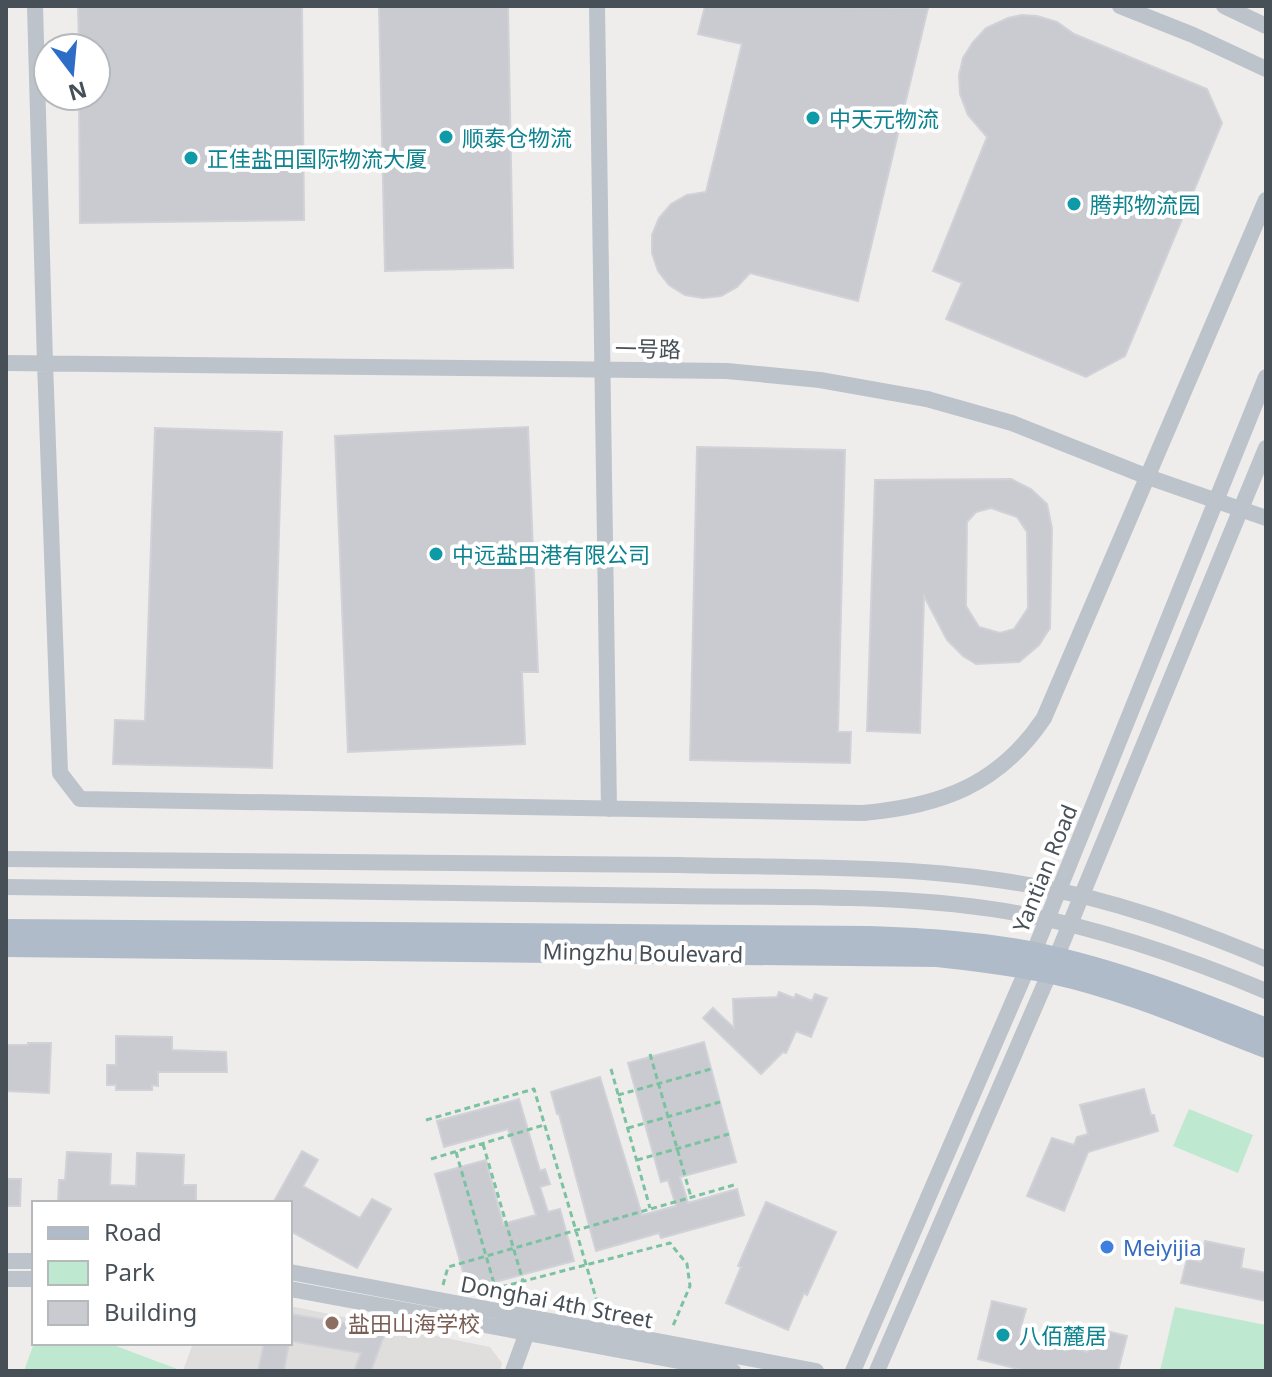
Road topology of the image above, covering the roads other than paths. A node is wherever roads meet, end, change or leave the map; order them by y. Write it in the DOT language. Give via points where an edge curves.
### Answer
graph roads {
  1 [pos="35,6"];
  2 [pos="597,6"];
  3 [pos="1120,6"];
  4 [pos="1224,6"];
  5 [pos="1266,26"];
  6 [pos="1266,69"];
  7 [pos="1266,200"];
  8 [pos="6,363"];
  9 [pos="45,363"];
  10 [pos="602,369"];
  11 [pos="1266,377"];
  12 [pos="1266,448"];
  13 [pos="1148,477"];
  14 [pos="1266,518"];
  15 [pos="609,809"];
  16 [pos="6,859"];
  17 [pos="6,887"];
  18 [pos="6,930"];
  19 [pos="6,946"];
  20 [pos="1266,959"];
  21 [pos="1041,963"];
  22 [pos="1266,991"];
  23 [pos="1266,1029"];
  24 [pos="1266,1047"];
  25 [pos="6,1261"];
  26 [pos="32,1261"];
  27 [pos="292,1272"];
  28 [pos="6,1279"];
  29 [pos="32,1279"];
  30 [pos="292,1289"];
  31 [pos="529,1327"];
  32 [pos="513,1371"];
  33 [pos="733,1371"];
  34 [pos="816,1371"];
  35 [pos="853,1371"];
  36 [pos="877,1371"];
  1 -- 9 [label="street"];
  2 -- 10 [label="street"];
  3 -- 6 [label="street"];
  4 -- 5 [label="street"];
  7 -- 13 [label="street"];
  8 -- 9 [label="street, 一号路"];
  9 -- 10 [label="street, 一号路"];
  9 -- 15 [label="street" via="60,773 80,799"];
  10 -- 13 [label="street, 一号路, bridge" via="727,371 927,399 1012,423"];
  10 -- 15 [label="street"];
  11 -- 21 [label="street, Yantian Road"];
  12 -- 21 [label="street, Yantian Road"];
  13 -- 14 [label="street, 一号路, bridge"];
  13 -- 15 [label="street" via="1044,718 1030,739 984,779 925,804 863,813"];
  16 -- 20 [label="street, bridge" via="908,871 1028,884 1088,897 1147,913"];
  17 -- 22 [label="street, bridge" via="903,900 1020,914 1135,942"];
  18 -- 21 [label="main road, Mingzhu Boulevard" via="869,937 938,940"];
  19 -- 21 [label="main road, Mingzhu Boulevard" via="867,954"];
  21 -- 23 [label="main road, Mingzhu Boulevard" via="1143,983"];
  21 -- 24 [label="main road, Mingzhu Boulevard"];
  21 -- 35 [label="street, Yantian Road"];
  21 -- 36 [label="street, Yantian Road"];
  25 -- 26 [label="street"];
  27 -- 31 [label="street, Donghai 4th Street"];
  28 -- 29 [label="street"];
  30 -- 31 [label="street, Donghai 4th Street"];
  31 -- 32 [label="street"];
  31 -- 33 [label="street, Donghai 4th Street"];
  31 -- 34 [label="street, Donghai 4th Street"];
}
